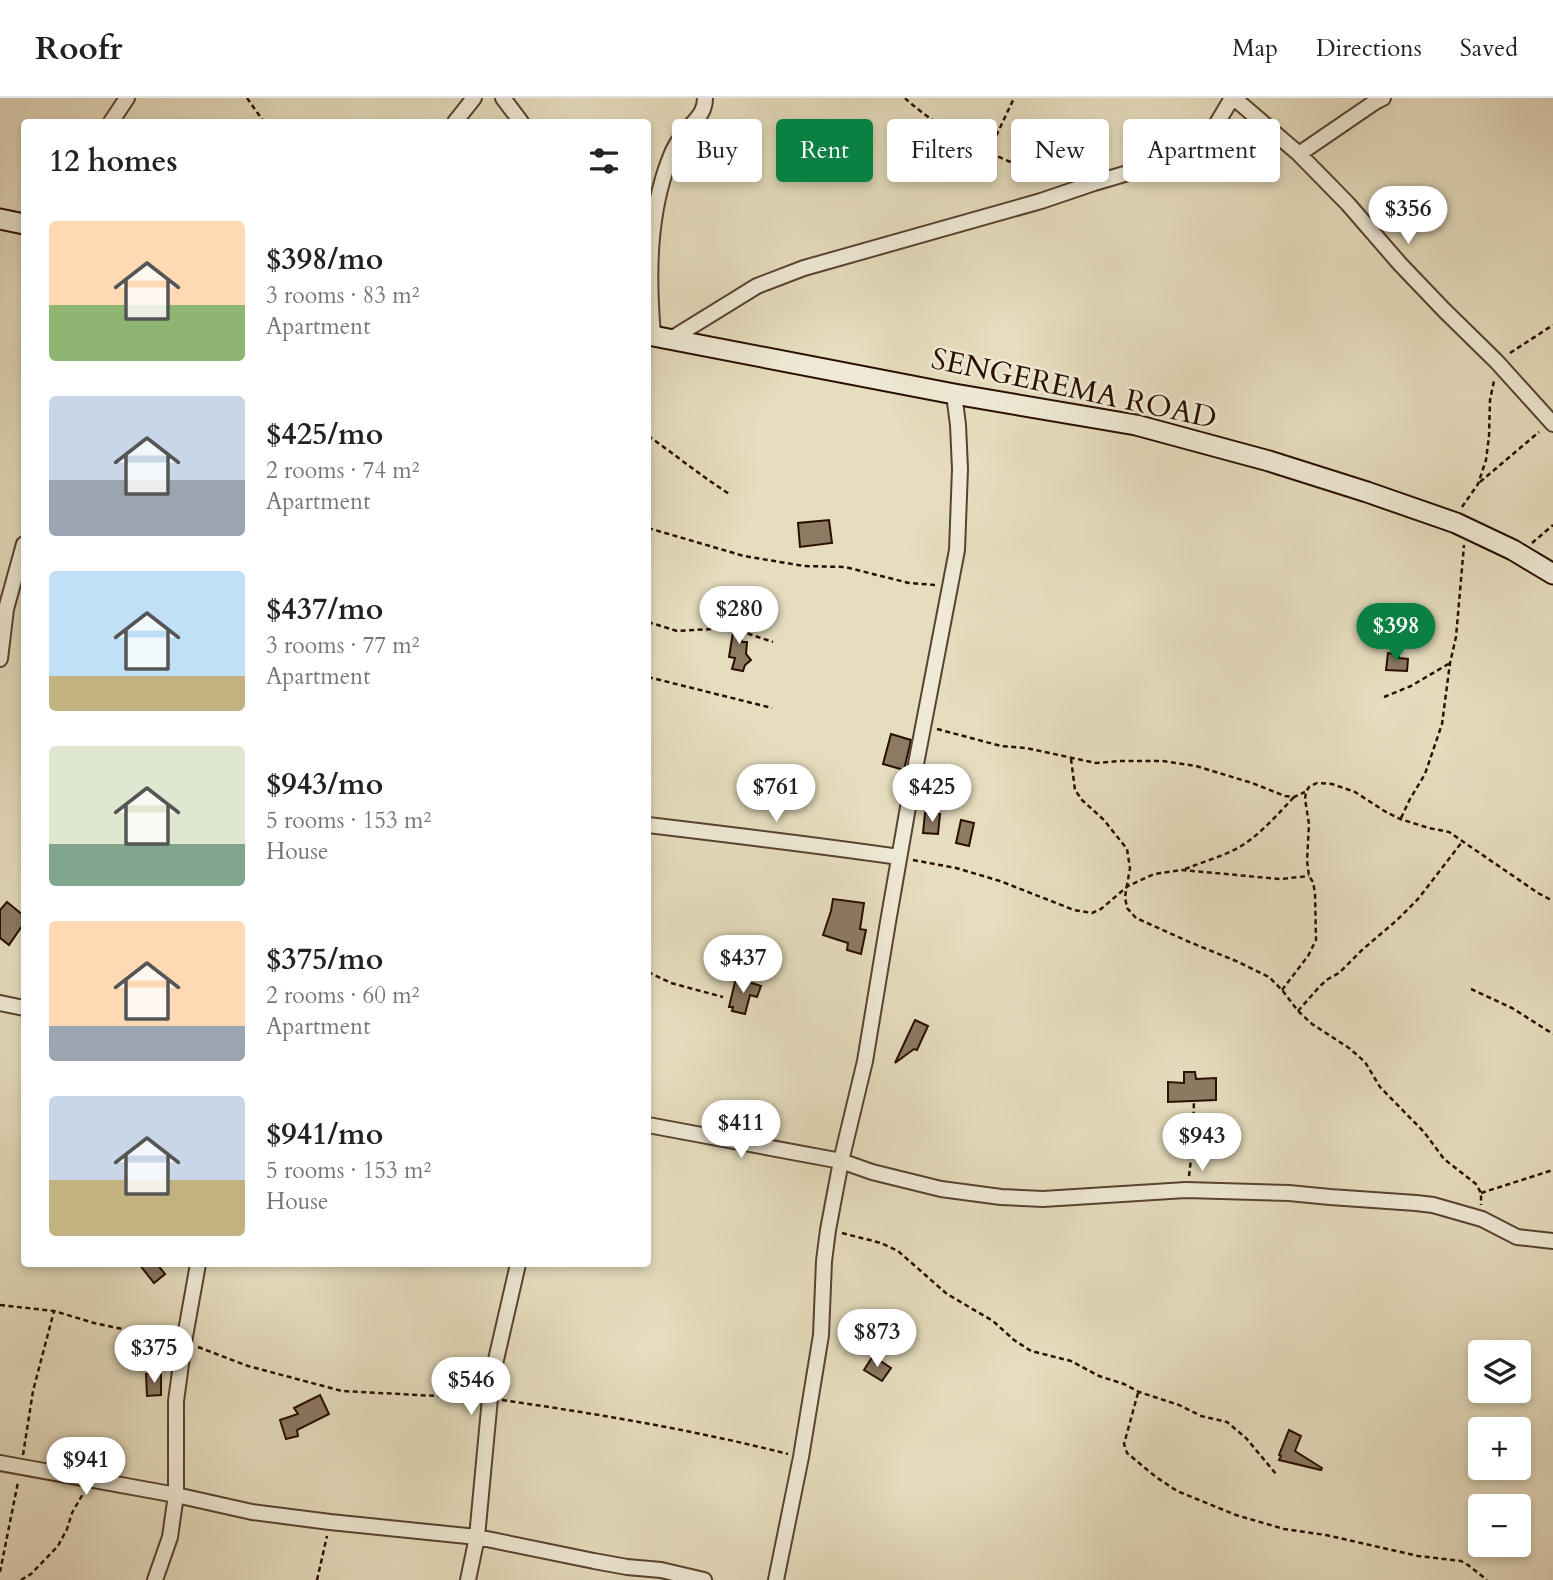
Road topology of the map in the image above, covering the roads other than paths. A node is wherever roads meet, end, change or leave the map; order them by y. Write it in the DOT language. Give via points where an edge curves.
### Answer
graph roads {
  1 [pos="127,98"];
  2 [pos="474,98"];
  3 [pos="503,98"];
  4 [pos="705,98"];
  5 [pos="1233,98"];
  6 [pos="1383,98"];
  7 [pos="113,119"];
  8 [pos="457,119"];
  9 [pos="519,119"];
  10 [pos="1299,154"];
  11 [pos="0,219"];
  12 [pos="21,223"];
  13 [pos="651,247"];
  14 [pos="651,306"];
  15 [pos="654,337"];
  16 [pos="954,394"];
  17 [pos="1552,423"];
  18 [pos="1553,574"];
  19 [pos="19,576"];
  20 [pos="0,659"];
  21 [pos="651,825"];
  22 [pos="900,858"];
  23 [pos="0,1003"];
  24 [pos="21,1007"];
  25 [pos="651,1126"];
  26 [pos="841,1161"];
  27 [pos="1553,1241"];
  28 [pos="197,1267"];
  29 [pos="517,1267"];
  30 [pos="0,1464"];
  31 [pos="176,1495"];
  32 [pos="477,1537"];
  33 [pos="155,1580"];
  34 [pos="468,1580"];
  35 [pos="704,1580"];
  36 [pos="776,1580"];
  1 -- 7 [label="street"];
  2 -- 8 [label="street"];
  3 -- 9 [label="street"];
  4 -- 13 [label="street" via="703,113 670,157"];
  5 -- 10 [label="street"];
  5 -- 15 [label="street" via="1202,141 1155,165 804,268"];
  6 -- 10 [label="street"];
  10 -- 17 [label="street"];
  11 -- 12 [label="main road"];
  14 -- 15 [label="street"];
  15 -- 16 [label="main road, SENGEREMA ROAD"];
  16 -- 18 [label="main road, SENGEREMA ROAD" via="1136,425 1269,461 1460,526"];
  16 -- 22 [label="street" via="960,469 957,550"];
  19 -- 20 [label="street" via="6,609"];
  21 -- 22 [label="street"];
  22 -- 26 [label="street" via="865,1061"];
  23 -- 24 [label="street"];
  25 -- 26 [label="street"];
  26 -- 27 [label="street" via="941,1189 1001,1197 1042,1199 1186,1190 1289,1192 1416,1203 1482,1219 1517,1237"];
  26 -- 36 [label="street" via="824,1261 821,1335"];
  28 -- 31 [label="street" via="176,1401"];
  29 -- 32 [label="street" via="490,1398"];
  30 -- 31 [label="street"];
  31 -- 32 [label="street" via="252,1512"];
  31 -- 33 [label="street" via="170,1537"];
  32 -- 34 [label="street"];
  32 -- 35 [label="street"];
}
